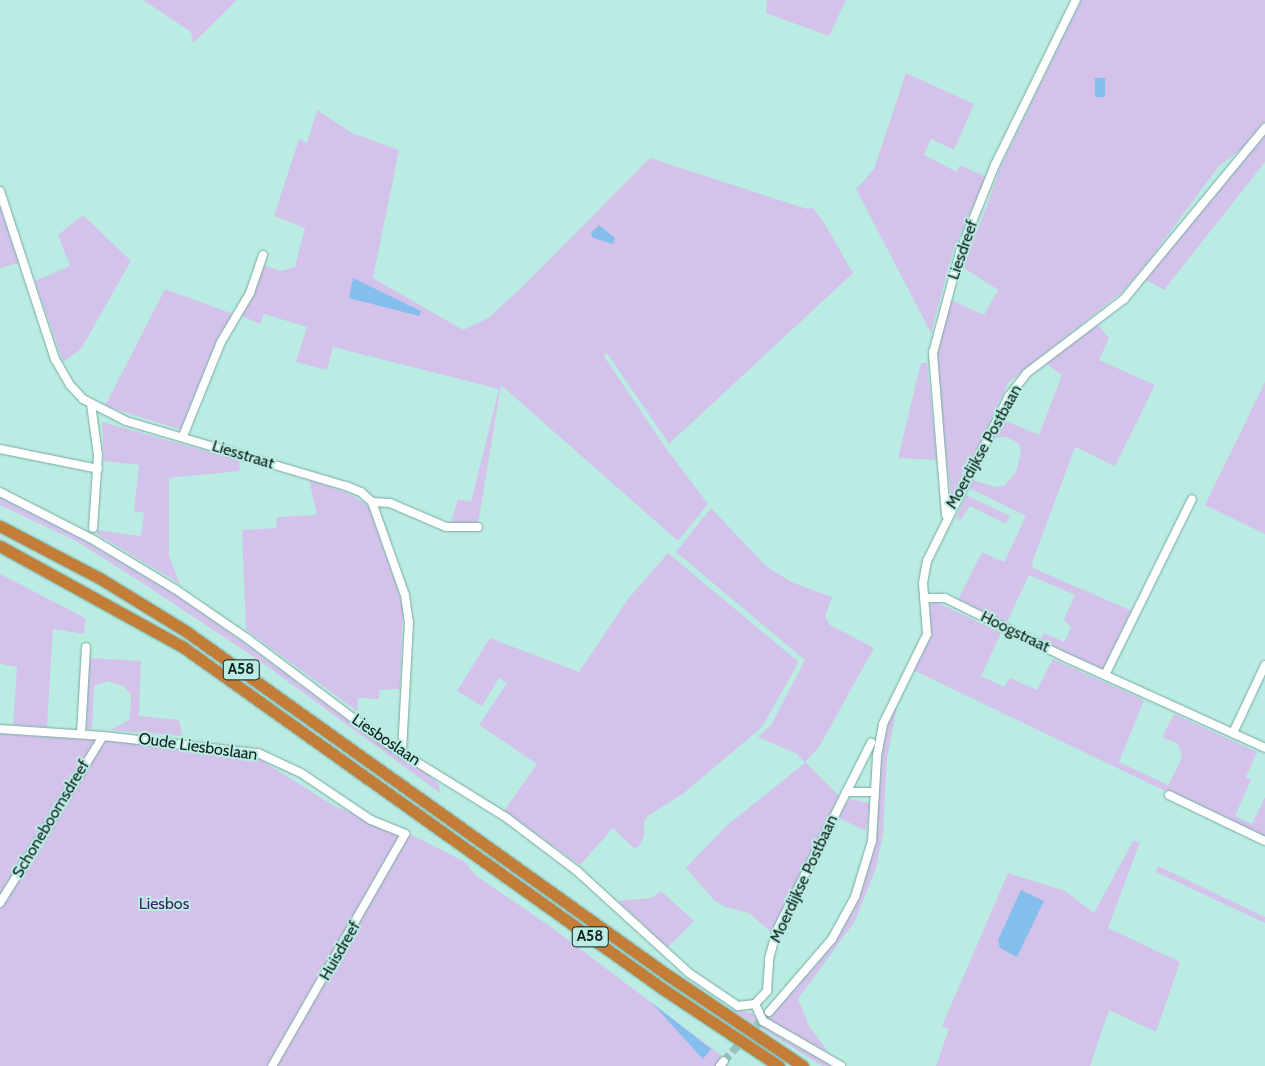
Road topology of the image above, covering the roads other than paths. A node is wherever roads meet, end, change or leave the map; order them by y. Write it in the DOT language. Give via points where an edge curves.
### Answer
graph roads {
  1 [pos="1076,0"];
  2 [pos="1265,128"];
  3 [pos="0,191"];
  4 [pos="263,255"];
  5 [pos="91,404"];
  6 [pos="110,415"];
  7 [pos="95,426"];
  8 [pos="183,436"];
  9 [pos="0,449"];
  10 [pos="98,469"];
  11 [pos="0,492"];
  12 [pos="1192,499"];
  13 [pos="372,502"];
  14 [pos="946,518"];
  15 [pos="0,526"];
  16 [pos="478,527"];
  17 [pos="93,528"];
  18 [pos="0,546"];
  19 [pos="924,598"];
  20 [pos="86,647"];
  21 [pos="1265,665"];
  22 [pos="1105,675"];
  23 [pos="0,729"];
  24 [pos="1233,733"];
  25 [pos="81,734"];
  26 [pos="103,736"];
  27 [pos="871,743"];
  28 [pos="1265,748"];
  29 [pos="402,753"];
  30 [pos="846,792"];
  31 [pos="875,792"];
  32 [pos="1169,795"];
  33 [pos="405,834"];
  34 [pos="1265,841"];
  35 [pos="0,903"];
  36 [pos="755,1004"];
  37 [pos="769,1012"];
  38 [pos="272,1066"];
  39 [pos="779,1066"];
  40 [pos="803,1066"];
  41 [pos="841,1066"];
  1 -- 14 [label="street, Liesdreef" via="995,165 960,252 933,352"];
  2 -- 14 [label="street, Moerdijkse Postbaan" via="1124,298 1018,383"];
  3 -- 5 [label="street, Liesstraat" via="55,359 70,386"];
  4 -- 8 [label="street" via="250,293 221,342"];
  5 -- 6 [label="street, Liesstraat"];
  5 -- 7 [label="street"];
  6 -- 7 [label="street" via="97,420"];
  6 -- 8 [label="street, Liesstraat"];
  7 -- 10 [label="street"];
  8 -- 13 [label="street, Liesstraat" via="346,486 361,492"];
  9 -- 10 [label="street"];
  10 -- 17 [label="street"];
  11 -- 29 [label="street, Liesboslaan" via="92,539 175,589"];
  12 -- 22 [label="street"];
  13 -- 16 [label="street" via="390,503 446,527"];
  13 -- 29 [label="street" via="405,594 409,622"];
  14 -- 19 [label="street, Moerdijkse Postbaan" via="927,561"];
  15 -- 40 [label="highway, A58" via="101,579 186,632 661,971"];
  18 -- 39 [label="highway, A58" via="183,647 655,983"];
  19 -- 22 [label="street, Hoogstraat" via="945,598"];
  19 -- 31 [label="street, Moerdijkse Postbaan" via="927,634 883,724"];
  20 -- 25 [label="street"];
  21 -- 24 [label="street"];
  22 -- 24 [label="street, Hoogstraat"];
  23 -- 25 [label="street, Oude Liesboslaan"];
  24 -- 28 [label="street, Hoogstraat"];
  25 -- 26 [label="street, Oude Liesboslaan"];
  26 -- 33 [label="street, Oude Liesboslaan" via="258,753 301,773 371,820"];
  26 -- 35 [label="street, Schoneboomsdreef"];
  27 -- 30 [label="street, Moerdijkse Postbaan"];
  29 -- 36 [label="street, Liesboslaan" via="549,848 689,973 729,1002 738,1006"];
  30 -- 31 [label="street"];
  30 -- 36 [label="street, Moerdijkse Postbaan" via="776,932 769,959 767,991"];
  31 -- 37 [label="street, Moerdijkse Postbaan" via="872,841 855,897 832,939"];
  32 -- 34 [label="street"];
  33 -- 38 [label="street, Huisdreef"];
  36 -- 41 [label="street" via="763,1021"];
}
